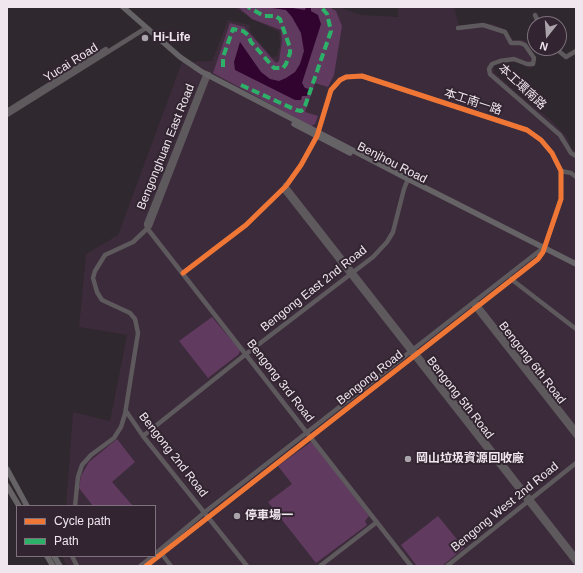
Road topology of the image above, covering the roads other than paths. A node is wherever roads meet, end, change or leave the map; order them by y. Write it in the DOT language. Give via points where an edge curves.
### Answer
graph roads {
  1 [pos="123,7"];
  2 [pos="145,27"];
  3 [pos="458,28"];
  4 [pos="576,51"];
  5 [pos="565,56"];
  6 [pos="206,75"];
  7 [pos="7,111"];
  8 [pos="7,115"];
  9 [pos="316,134"];
  10 [pos="576,156"];
  11 [pos="561,171"];
  12 [pos="576,177"];
  13 [pos="407,181"];
  14 [pos="284,186"];
  15 [pos="147,228"];
  16 [pos="542,250"];
  17 [pos="576,264"];
  18 [pos="576,268"];
  19 [pos="183,273"];
  20 [pos="352,273"];
  21 [pos="508,275"];
  22 [pos="512,280"];
  23 [pos="475,304"];
  24 [pos="576,329"];
  25 [pos="414,353"];
  26 [pos="246,354"];
  27 [pos="126,411"];
  28 [pos="576,430"];
  29 [pos="310,435"];
  30 [pos="144,436"];
  31 [pos="576,436"];
  32 [pos="576,464"];
  33 [pos="7,469"];
  34 [pos="7,486"];
  35 [pos="530,500"];
  36 [pos="18,505"];
  37 [pos="26,505"];
  38 [pos="75,505"];
  39 [pos="205,512"];
  40 [pos="208,517"];
  41 [pos="378,522"];
  42 [pos="157,554"];
  43 [pos="48,557"];
  44 [pos="55,557"];
  45 [pos="72,557"];
  46 [pos="153,557"];
  47 [pos="154,557"];
  48 [pos="576,557"];
  49 [pos="575,564"];
  50 [pos="53,566"];
  51 [pos="60,566"];
  52 [pos="77,566"];
  53 [pos="140,566"];
  54 [pos="146,566"];
  55 [pos="171,566"];
  56 [pos="247,566"];
  57 [pos="320,566"];
  58 [pos="411,566"];
  59 [pos="447,566"];
  1 -- 2 [label="main road, Benjhou Road"];
  2 -- 6 [label="main road, Benjhou Road"];
  2 -- 7 [label="street, Yucai Road"];
  2 -- 8 [label="street, Yucai Road"];
  3 -- 10 [label="street, 本工環南路" via="483,25 504,32 511,43 525,45 534,58 533,64 514,59 500,61 492,64 490,74 560,135 571,153"];
  4 -- 5 [label="street"];
  6 -- 9 [label="main road, Benjhou Road"];
  6 -- 15 [label="street, Bengonghuan East Road" via="146,224"];
  9 -- 11 [label="street, 本工南一路" via="335,84 346,77 362,76 527,130 549,149"];
  9 -- 13 [label="main road, Benjhou Road"];
  9 -- 14 [label="street, 本工南一路"];
  11 -- 12 [label="street"];
  11 -- 16 [label="street, 本工南一路" via="561,199"];
  13 -- 16 [label="main road, Benjhou Road"];
  13 -- 20 [label="street, Bengong East 2nd Road" via="393,232 373,257"];
  14 -- 19 [label="street, 本工南一路" via="246,225"];
  14 -- 20 [label="street, Bengong 5th Road"];
  15 -- 19 [label="street, Bengong 3rd Road"];
  15 -- 27 [label="street, Bengonghuan East Road" via="133,242 105,255 98,264 93,278 94,287 102,300 130,313 137,327"];
  16 -- 17 [label="main road, Benjhou Road"];
  16 -- 18 [label="main road, Benjhou Road"];
  16 -- 21 [label="street, Bengong Road"];
  16 -- 22 [label="street, Bengong Road" via="538,259"];
  19 -- 26 [label="street, Bengong 3rd Road"];
  20 -- 25 [label="street, Bengong 5th Road"];
  20 -- 26 [label="street, Bengong East 2nd Road"];
  21 -- 22 [label="street"];
  21 -- 23 [label="street, Bengong Road"];
  22 -- 23 [label="street, Bengong Road"];
  22 -- 24 [label="street"];
  23 -- 25 [label="street, Bengong Road"];
  23 -- 28 [label="street, Bengong 6th Road"];
  23 -- 31 [label="street, Bengong 6th Road"];
  25 -- 29 [label="street, Bengong Road"];
  25 -- 35 [label="street, Bengong 5th Road"];
  26 -- 29 [label="street, Bengong 3rd Road"];
  26 -- 30 [label="street, Bengong East 2nd Road"];
  27 -- 30 [label="street, Bengong 2nd Road"];
  27 -- 38 [label="street, Bengonghuan East Road" via="118,433 82,465"];
  29 -- 39 [label="street, Bengong Road"];
  29 -- 40 [label="street, Bengong Road"];
  29 -- 41 [label="street, Bengong 3rd Road"];
  30 -- 39 [label="street, Bengong 2nd Road"];
  32 -- 35 [label="street, Bengong West 2nd Road"];
  33 -- 37 [label="main road"];
  34 -- 36 [label="main road"];
  35 -- 48 [label="street, Bengong 5th Road"];
  35 -- 49 [label="street, Bengong 5th Road"];
  35 -- 59 [label="street, Bengong West 2nd Road"];
  39 -- 40 [label="street, Bengong 2nd Road"];
  39 -- 42 [label="street, Bengong Road"];
  40 -- 42 [label="street, Bengong Road"];
  40 -- 56 [label="street"];
  41 -- 57 [label="street"];
  41 -- 58 [label="street, Bengong 3rd Road"];
  42 -- 55 [label="street"];
  43 -- 50 [label="main road"];
  44 -- 51 [label="main road"];
  45 -- 52 [label="street"];
  46 -- 53 [label="street"];
  47 -- 54 [label="street"];
}
